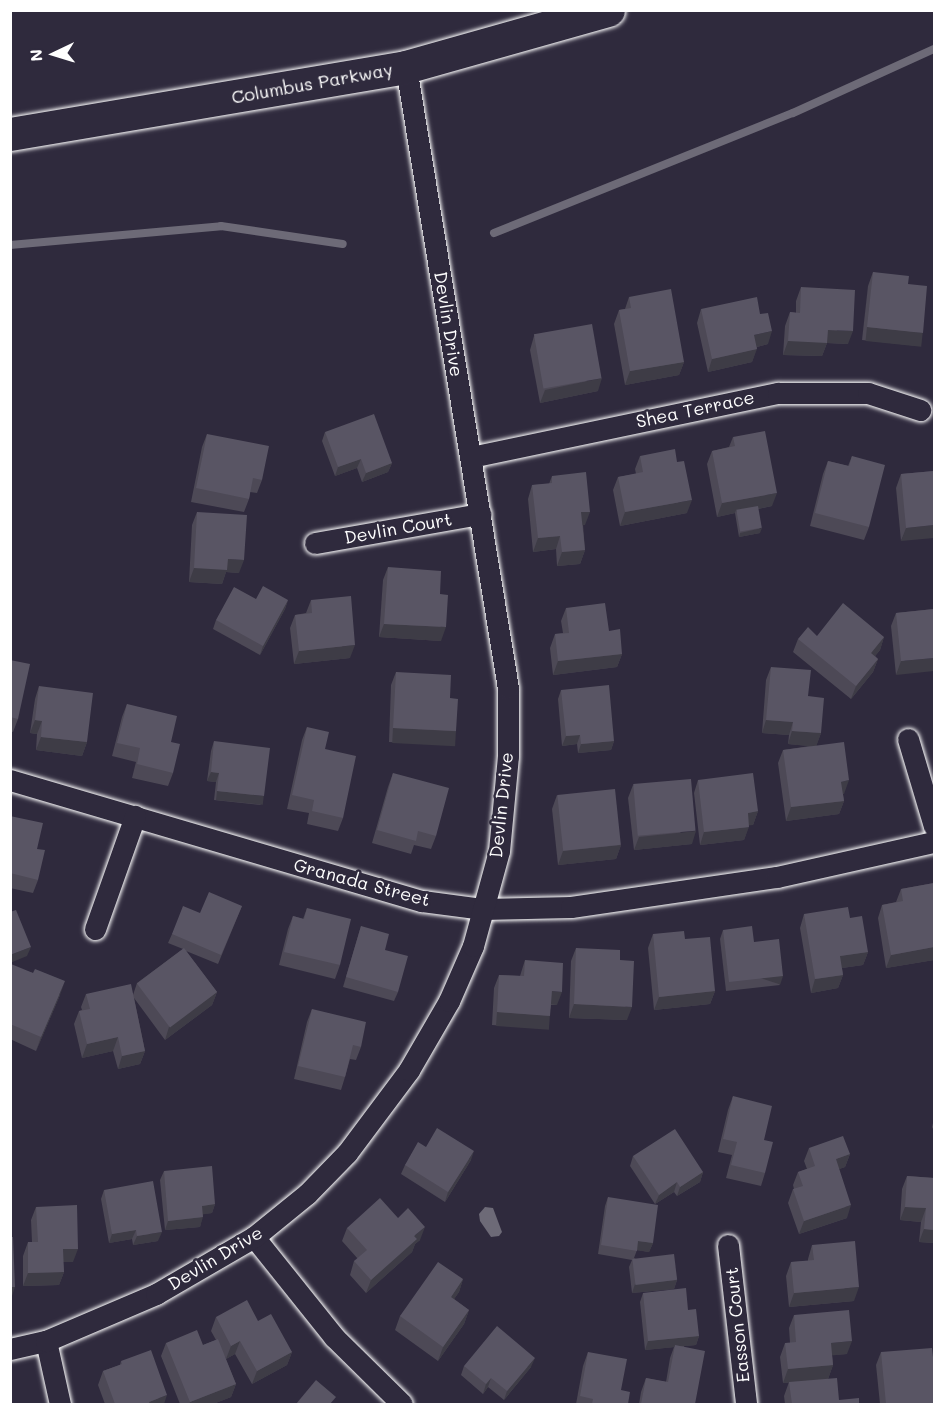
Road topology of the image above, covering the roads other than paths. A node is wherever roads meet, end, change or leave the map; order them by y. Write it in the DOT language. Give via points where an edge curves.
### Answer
graph roads {
  1 [pos="608,10"];
  2 [pos="406,67"];
  3 [pos="10,134"];
  4 [pos="920,410"];
  5 [pos="471,457"];
  6 [pos="480,514"];
  7 [pos="315,543"];
  8 [pos="908,739"];
  9 [pos="10,780"];
  10 [pos="135,816"];
  11 [pos="934,826"];
  12 [pos="934,842"];
  13 [pos="483,909"];
  14 [pos="95,929"];
  15 [pos="254,1237"];
  16 [pos="728,1245"];
  17 [pos="46,1341"];
  18 [pos="10,1349"];
  19 [pos="60,1404"];
  20 [pos="402,1404"];
  21 [pos="746,1404"];
  1 -- 2 [label="main road, Columbus Parkway"];
  2 -- 3 [label="main road, Columbus Parkway"];
  2 -- 5 [label="street, Devlin Drive"];
  4 -- 5 [label="street, Shea Terrace" via="868,393 778,393"];
  5 -- 6 [label="street, Devlin Drive"];
  6 -- 7 [label="street, Devlin Court"];
  6 -- 13 [label="street, Devlin Drive" via="508,688 508,756 499,851"];
  8 -- 11 [label="street"];
  9 -- 10 [label="street, Granada Street"];
  10 -- 13 [label="street, Granada Street" via="422,901"];
  10 -- 14 [label="street"];
  12 -- 13 [label="street, Granada Street" via="766,879 571,907"];
  13 -- 15 [label="street, Devlin Drive" via="473,946 448,1001 409,1070 347,1153 307,1194"];
  15 -- 17 [label="street, Devlin Drive" via="156,1294"];
  15 -- 20 [label="street" via="334,1337"];
  16 -- 21 [label="street, Easson Court"];
  17 -- 18 [label="street, Devlin Drive"];
  17 -- 19 [label="street"];
}
